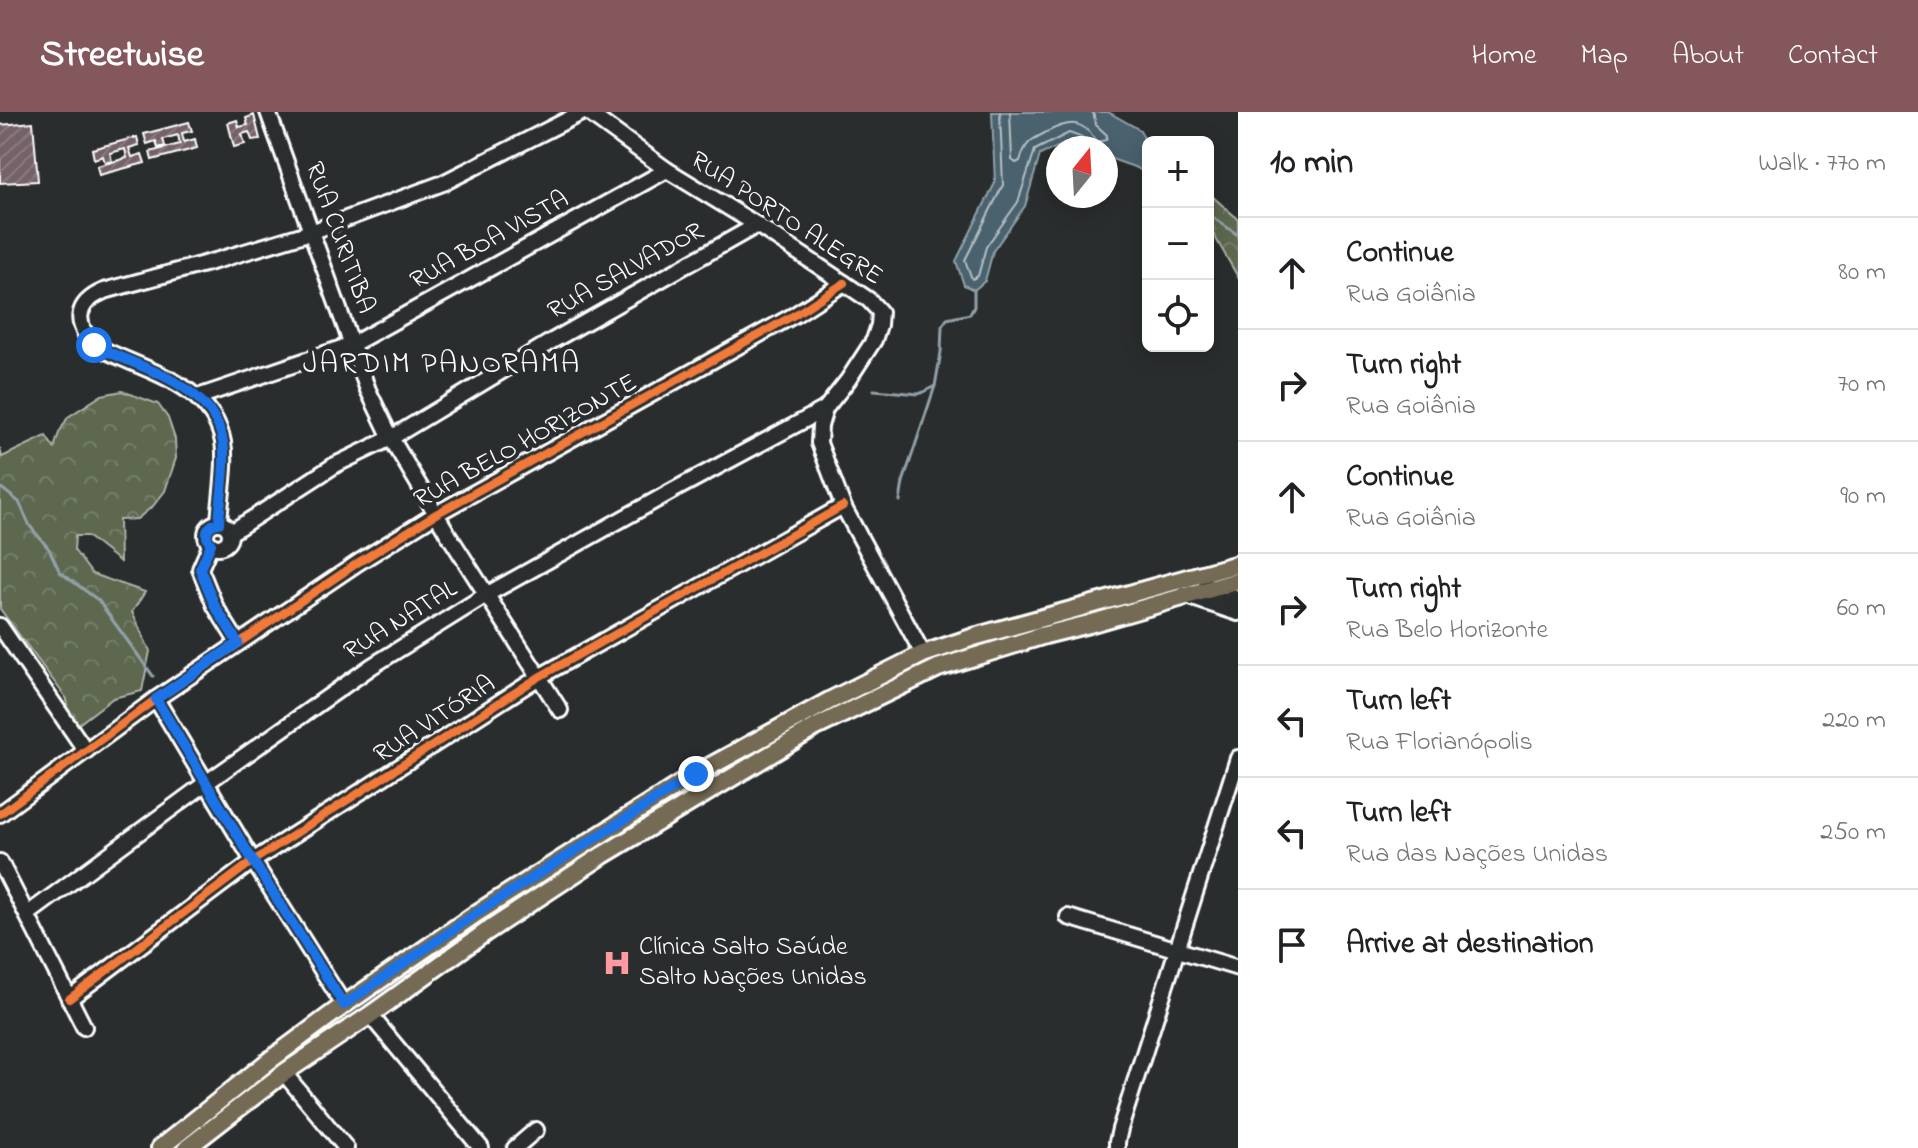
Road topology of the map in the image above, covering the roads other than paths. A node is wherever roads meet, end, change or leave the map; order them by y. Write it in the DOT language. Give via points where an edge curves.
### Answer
graph roads {
  1 [pos="268,112"];
  2 [pos="585,112"];
  3 [pos="667,170"];
  4 [pos="757,225"];
  5 [pos="311,232"];
  6 [pos="844,283"];
  7 [pos="351,345"];
  8 [pos="198,397"];
  9 [pos="825,409"];
  10 [pos="391,438"];
  11 [pos="843,506"];
  12 [pos="436,514"];
  13 [pos="224,528"];
  14 [pos="1238,564"];
  15 [pos="1238,581"];
  16 [pos="1204,582"];
  17 [pos="1181,588"];
  18 [pos="486,595"];
  19 [pos="1238,599"];
  20 [pos="1238,613"];
  21 [pos="0,626"];
  22 [pos="238,643"];
  23 [pos="923,654"];
  24 [pos="539,677"];
  25 [pos="156,699"];
  26 [pos="831,700"];
  27 [pos="560,710"];
  28 [pos="816,727"];
  29 [pos="86,751"];
  30 [pos="1238,758"];
  31 [pos="206,783"];
  32 [pos="0,814"];
  33 [pos="253,861"];
  34 [pos="0,862"];
  35 [pos="477,913"];
  36 [pos="28,914"];
  37 [pos="1068,917"];
  38 [pos="486,932"];
  39 [pos="1178,950"];
  40 [pos="1238,968"];
  41 [pos="69,999"];
  42 [pos="344,1005"];
  43 [pos="370,1015"];
  44 [pos="84,1027"];
  45 [pos="284,1073"];
  46 [pos="536,1130"];
  47 [pos="160,1148"];
  48 [pos="187,1148"];
  49 [pos="346,1148"];
  50 [pos="481,1148"];
  51 [pos="515,1148"];
  52 [pos="1117,1148"];
  1 -- 5 [label="street, RUA CURITIBA"];
  2 -- 3 [label="street, RUA PORTO ALEGRE"];
  2 -- 5 [label="street" via="443,183"];
  3 -- 4 [label="street, RUA PORTO ALEGRE"];
  3 -- 7 [label="street, RUA BOA VISTA"];
  4 -- 6 [label="street, RUA PORTO ALEGRE"];
  4 -- 10 [label="street, RUA SALVADOR"];
  5 -- 7 [label="street, RUA CURITIBA"];
  5 -- 8 [label="street" via="104,291 83,305 80,321 94,345"];
  6 -- 9 [label="street, RUA PORTO ALEGRE" via="875,305 879,325 860,363"];
  6 -- 12 [label="street, RUA BELO HORIZONTE"];
  7 -- 8 [label="street, RUA BOA VISTA"];
  7 -- 10 [label="street, RUA CURITIBA"];
  8 -- 13 [label="street" via="213,414 223,442"];
  9 -- 11 [label="street" via="819,443"];
  9 -- 18 [label="street, RUA NATAL"];
  10 -- 12 [label="street, RUA CURITIBA"];
  10 -- 13 [label="street, RUA SALVADOR"];
  11 -- 23 [label="street"];
  11 -- 24 [label="street, RUA VITÓRIA"];
  12 -- 18 [label="street, RUA CURITIBA"];
  12 -- 22 [label="street, RUA BELO HORIZONTE"];
  13 -- 22 [label="street, RUA SALVADOR" via="229,540 219,547 211,544 200,569"];
  14 -- 16 [label="main road"];
  15 -- 16 [label="main road"];
  16 -- 17 [label="main road"];
  16 -- 19 [label="street"];
  17 -- 20 [label="street"];
  17 -- 23 [label="main road" via="977,636"];
  17 -- 28 [label="main road" via="1089,624 938,668"];
  18 -- 24 [label="street, RUA CURITIBA"];
  18 -- 31 [label="street, RUA NATAL" via="372,666"];
  21 -- 29 [label="street"];
  22 -- 25 [label="street, RUA BELO HORIZONTE"];
  23 -- 26 [label="main road"];
  24 -- 27 [label="street, RUA CURITIBA"];
  24 -- 33 [label="street, RUA VITÓRIA"];
  25 -- 29 [label="street, RUA BELO HORIZONTE"];
  25 -- 31 [label="street"];
  26 -- 28 [label="main road" via="846,704"];
  26 -- 35 [label="main road" via="696,774"];
  28 -- 38 [label="main road"];
  29 -- 32 [label="street, RUA BELO HORIZONTE"];
  30 -- 39 [label="street"];
  31 -- 33 [label="street"];
  31 -- 36 [label="street, RUA NATAL"];
  33 -- 41 [label="street, RUA VITÓRIA"];
  33 -- 42 [label="street"];
  34 -- 36 [label="street"];
  35 -- 38 [label="main road"];
  35 -- 42 [label="main road"];
  36 -- 41 [label="street"];
  37 -- 39 [label="street"];
  38 -- 43 [label="main road"];
  39 -- 40 [label="street"];
  39 -- 52 [label="street"];
  41 -- 44 [label="street"];
  42 -- 47 [label="main road"];
  43 -- 45 [label="main road"];
  43 -- 50 [label="street"];
  45 -- 48 [label="main road"];
  45 -- 49 [label="street"];
  46 -- 51 [label="street"];
}
